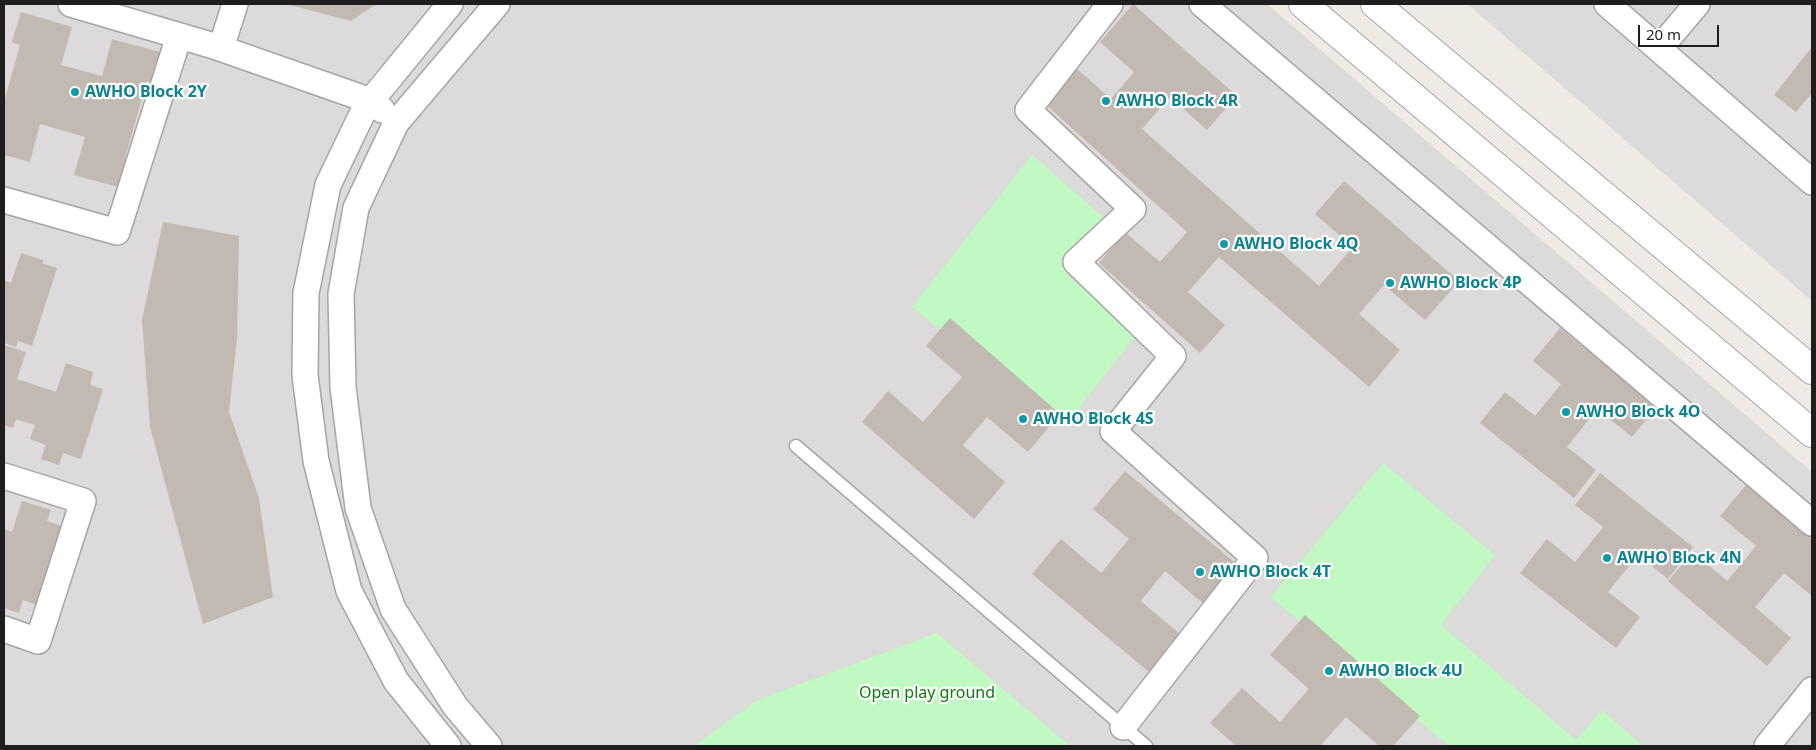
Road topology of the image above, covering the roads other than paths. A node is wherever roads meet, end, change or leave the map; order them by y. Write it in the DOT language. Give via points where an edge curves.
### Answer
graph roads {
  1 [pos="71,4"];
  2 [pos="235,4"];
  3 [pos="450,4"];
  4 [pos="497,4"];
  5 [pos="1110,4"];
  6 [pos="1202,4"];
  7 [pos="1303,4"];
  8 [pos="1375,4"];
  9 [pos="1607,4"];
  10 [pos="1697,4"];
  11 [pos="179,36"];
  12 [pos="221,48"];
  13 [pos="1659,49"];
  14 [pos="371,101"];
  15 [pos="396,123"];
  16 [pos="1812,182"];
  17 [pos="4,200"];
  18 [pos="1812,370"];
  19 [pos="1812,434"];
  20 [pos="796,446"];
  21 [pos="4,476"];
  22 [pos="1812,523"];
  23 [pos="4,629"];
  24 [pos="1812,690"];
  25 [pos="1123,726"];
  26 [pos="448,746"];
  27 [pos="489,746"];
  28 [pos="1146,746"];
  29 [pos="1767,746"];
  1 -- 11 [label="street"];
  2 -- 12 [label="street"];
  3 -- 14 [label="street"];
  4 -- 15 [label="street"];
  5 -- 25 [label="street" via="1028,110 1133,209 1076,262 1173,356 1113,431 1255,558"];
  6 -- 22 [label="street"];
  7 -- 19 [label="street"];
  8 -- 18 [label="street"];
  9 -- 13 [label="street"];
  10 -- 13 [label="street"];
  11 -- 12 [label="street"];
  11 -- 17 [label="street" via="117,232"];
  12 -- 14 [label="street"];
  13 -- 16 [label="street"];
  14 -- 15 [label="street"];
  14 -- 26 [label="street" via="328,185 306,293 305,375 316,461 349,592 396,681"];
  15 -- 27 [label="street" via="356,208 341,294 343,387 358,508 393,609 455,706"];
  20 -- 25 [label="lane"];
  21 -- 23 [label="street" via="83,501 38,641"];
  24 -- 29 [label="street"];
  25 -- 28 [label="lane"];
}
